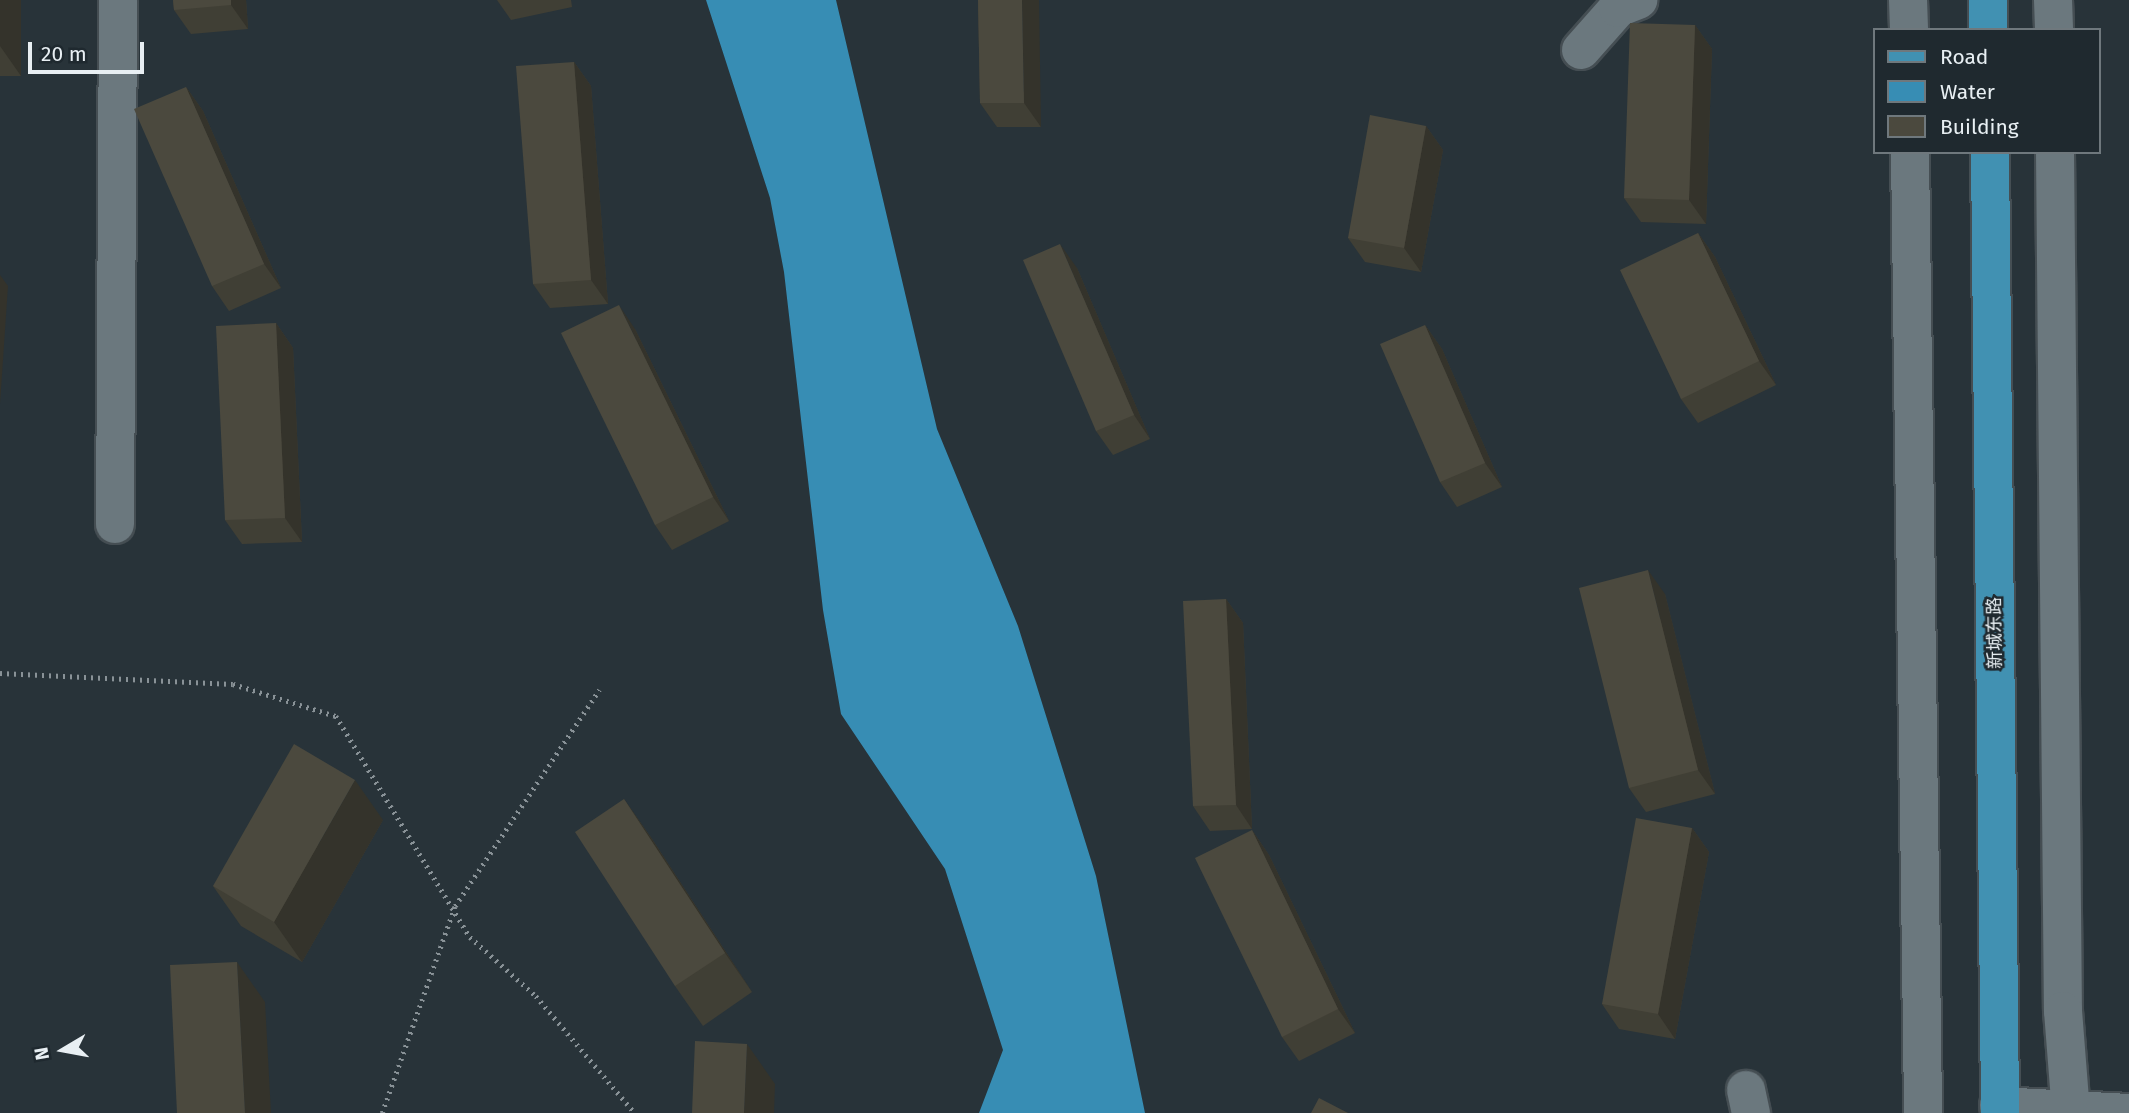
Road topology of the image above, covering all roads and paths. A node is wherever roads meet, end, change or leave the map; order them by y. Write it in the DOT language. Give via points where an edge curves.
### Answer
graph roads {
  1 [pos="118,0"];
  2 [pos="1638,0"];
  3 [pos="1908,0"];
  4 [pos="1988,0"];
  5 [pos="2053,0"];
  6 [pos="1909,28"];
  7 [pos="1989,28"];
  8 [pos="2054,28"];
  9 [pos="1581,50"];
  10 [pos="1910,154"];
  11 [pos="1990,154"];
  12 [pos="2055,154"];
  13 [pos="115,524"];
  14 [pos="0,673"];
  15 [pos="599,690"];
  16 [pos="1999,1110"];
  17 [pos="2071,1111"];
  18 [pos="382,1113"];
  19 [pos="635,1113"];
  20 [pos="1923,1113"];
  21 [pos="2129,1113"];
  1 -- 13 [label="street"];
  2 -- 9 [label="street" via="1618,8"];
  3 -- 6 [label="street"];
  4 -- 7 [label="main road"];
  5 -- 8 [label="street"];
  10 -- 20 [label="street"];
  11 -- 16 [label="main road, 新城东路"];
  12 -- 17 [label="street" via="2063,1011"];
  14 -- 19 [label="path" via="233,684 336,716 470,937 536,996"];
  15 -- 18 [label="path" via="454,906"];
  16 -- 17 [label="street"];
  17 -- 21 [label="street"];
}
